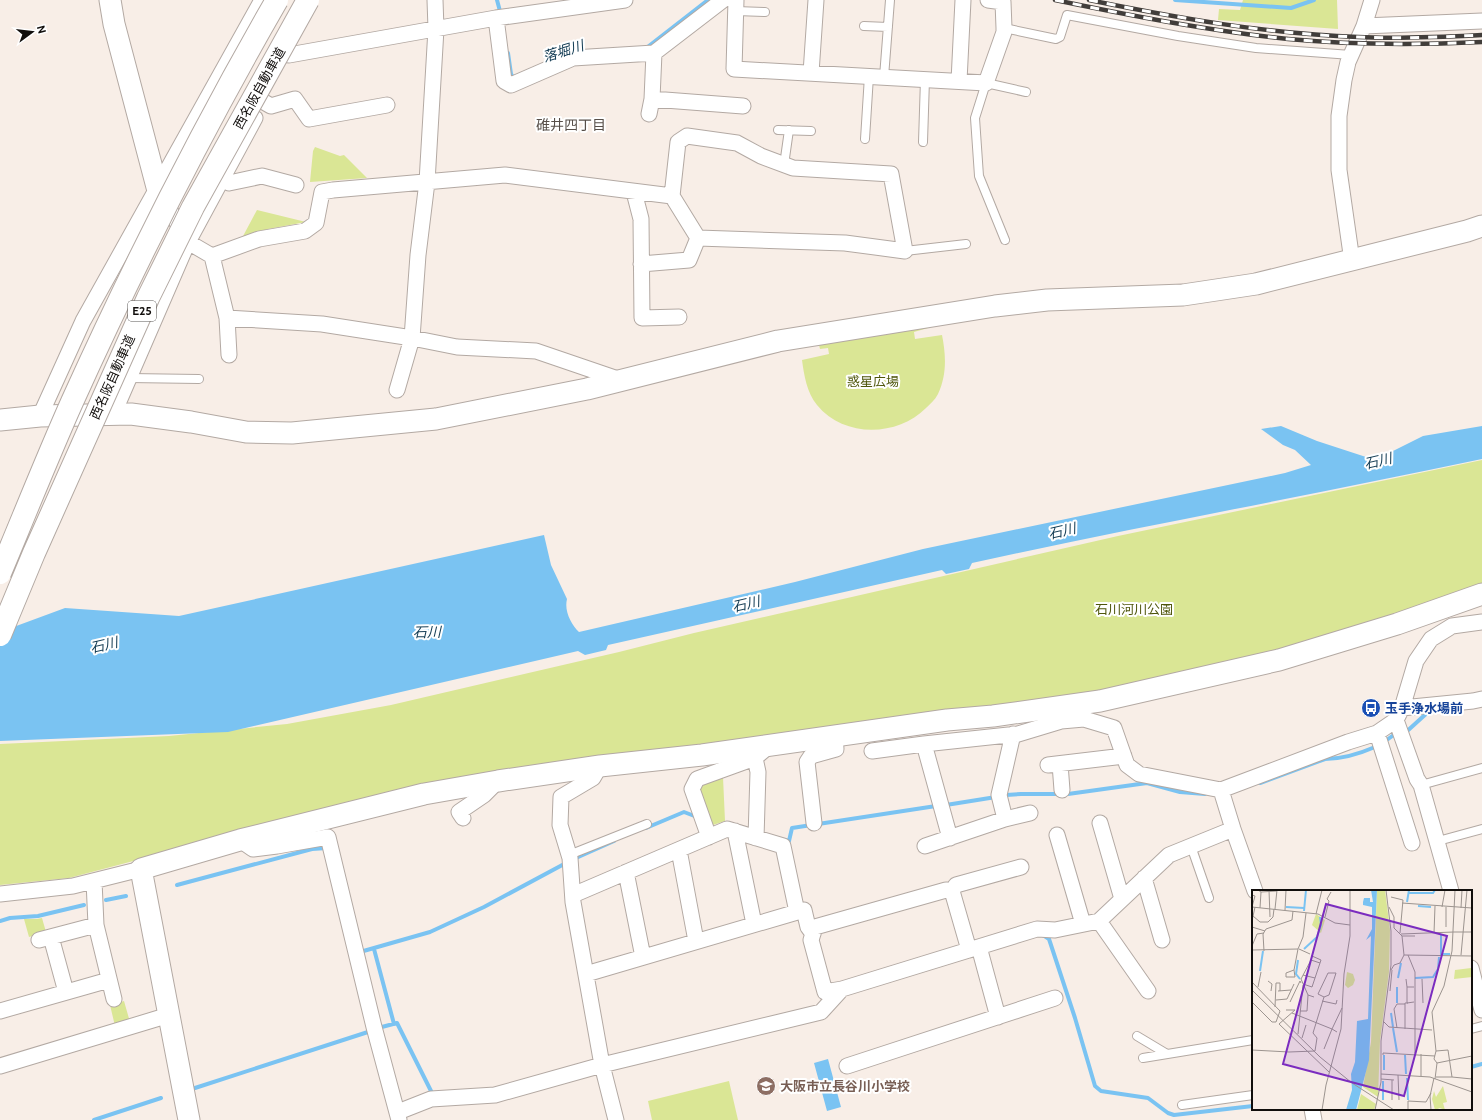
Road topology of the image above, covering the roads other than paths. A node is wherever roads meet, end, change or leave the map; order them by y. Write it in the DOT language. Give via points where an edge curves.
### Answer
graph roads {
  1 [pos="110,0"];
  2 [pos="262,0"];
  3 [pos="277,0"];
  4 [pos="308,0"];
  5 [pos="320,0"];
  6 [pos="436,0"];
  7 [pos="625,0"];
  8 [pos="722,0"];
  9 [pos="816,0"];
  10 [pos="890,0"];
  11 [pos="963,0"];
  12 [pos="988,0"];
  13 [pos="1372,0"];
  14 [pos="592,2"];
  15 [pos="736,5"];
  16 [pos="765,12"];
  17 [pos="500,17"];
  18 [pos="1482,21"];
  19 [pos="864,26"];
  20 [pos="1364,26"];
  21 [pos="888,27"];
  22 [pos="1004,28"];
  23 [pos="436,29"];
  24 [pos="654,53"];
  25 [pos="288,55"];
  26 [pos="1351,55"];
  27 [pos="811,73"];
  28 [pos="869,76"];
  29 [pos="884,77"];
  30 [pos="925,79"];
  31 [pos="959,81"];
  32 [pos="986,83"];
  33 [pos="1026,92"];
  34 [pos="264,102"];
  35 [pos="387,105"];
  36 [pos="743,106"];
  37 [pos="778,130"];
  38 [pos="789,130"];
  39 [pos="811,131"];
  40 [pos="865,139"];
  41 [pos="923,142"];
  42 [pos="784,165"];
  43 [pos="222,179"];
  44 [pos="427,182"];
  45 [pos="296,185"];
  46 [pos="157,187"];
  47 [pos="634,192"];
  48 [pos="672,196"];
  49 [pos="1482,226"];
  50 [pos="698,238"];
  51 [pos="1005,240"];
  52 [pos="188,242"];
  53 [pos="966,244"];
  54 [pos="905,250"];
  55 [pos="212,256"];
  56 [pos="1352,261"];
  57 [pos="641,264"];
  58 [pos="680,317"];
  59 [pos="228,318"];
  60 [pos="412,338"];
  61 [pos="228,355"];
  62 [pos="128,378"];
  63 [pos="199,379"];
  64 [pos="621,380"];
  65 [pos="397,390"];
  66 [pos="113,415"];
  67 [pos="40,416"];
  68 [pos="0,420"];
  69 [pos="0,573"];
  70 [pos="1482,594"];
  71 [pos="1482,622"];
  72 [pos="0,635"];
  73 [pos="1482,699"];
  74 [pos="1059,714"];
  75 [pos="1399,714"];
  76 [pos="1377,733"];
  77 [pos="1013,734"];
  78 [pos="835,735"];
  79 [pos="924,744"];
  80 [pos="771,745"];
  81 [pos="872,751"];
  82 [pos="1124,756"];
  83 [pos="755,758"];
  84 [pos="600,766"];
  85 [pos="1482,768"];
  86 [pos="498,781"];
  87 [pos="1421,785"];
  88 [pos="1062,790"];
  89 [pos="1221,790"];
  90 [pos="1030,813"];
  91 [pos="463,818"];
  92 [pos="1005,819"];
  93 [pos="1100,822"];
  94 [pos="814,823"];
  95 [pos="647,824"];
  96 [pos="1233,829"];
  97 [pos="1482,829"];
  98 [pos="735,831"];
  99 [pos="1057,835"];
  100 [pos="709,837"];
  101 [pos="756,838"];
  102 [pos="950,838"];
  103 [pos="240,840"];
  104 [pos="1438,841"];
  105 [pos="1412,843"];
  106 [pos="925,846"];
  107 [pos="1191,846"];
  108 [pos="679,850"];
  109 [pos="570,855"];
  110 [pos="1021,867"];
  111 [pos="141,869"];
  112 [pos="626,872"];
  113 [pos="1144,878"];
  114 [pos="94,880"];
  115 [pos="1255,890"];
  116 [pos="1451,890"];
  117 [pos="952,891"];
  118 [pos="0,894"];
  119 [pos="573,895"];
  120 [pos="1210,898"];
  121 [pos="1122,899"];
  122 [pos="797,912"];
  123 [pos="1099,921"];
  124 [pos="754,924"];
  125 [pos="1083,924"];
  126 [pos="96,925"];
  127 [pos="813,934"];
  128 [pos="1162,940"];
  129 [pos="696,941"];
  130 [pos="977,951"];
  131 [pos="643,957"];
  132 [pos="586,974"];
  133 [pos="1472,974"];
  134 [pos="109,980"];
  135 [pos="842,989"];
  136 [pos="1148,991"];
  137 [pos="66,992"];
  138 [pos="1055,998"];
  139 [pos="114,999"];
  140 [pos="1481,1004"];
  141 [pos="0,1011"];
  142 [pos="169,1015"];
  143 [pos="998,1017"];
  144 [pos="1482,1026"];
  145 [pos="1472,1030"];
  146 [pos="1137,1036"];
  147 [pos="1252,1040"];
  148 [pos="1167,1054"];
  149 [pos="1143,1058"];
  150 [pos="602,1065"];
  151 [pos="0,1066"];
  152 [pos="847,1066"];
  153 [pos="1252,1095"];
  154 [pos="1182,1105"];
  155 [pos="1312,1110"];
  156 [pos="398,1116"];
  157 [pos="188,1120"];
  158 [pos="616,1120"];
  159 [pos="1314,1120"];
  1 -- 46 [label="street"];
  2 -- 46 [label="street"];
  3 -- 69 [label="highway, 西名阪自動車道 / E25, bridge" via="241,62 163,210 72,402"];
  4 -- 72 [label="highway, 西名阪自動車道 / E25, bridge" via="193,207 148,298 59,495"];
  5 -- 25 [label="street"];
  6 -- 23 [label="street"];
  7 -- 14 [label="street"];
  8 -- 24 [label="street"];
  9 -- 27 [label="street"];
  10 -- 21 [label="lane"];
  11 -- 31 [label="street"];
  12 -- 22 [label="street" via="1003,2"];
  13 -- 20 [label="street"];
  14 -- 17 [label="street"];
  15 -- 16 [label="lane"];
  15 -- 27 [label="street" via="734,69"];
  17 -- 23 [label="street"];
  17 -- 24 [label="street" via="504,81 511,86 572,58"];
  18 -- 20 [label="street"];
  19 -- 21 [label="lane"];
  20 -- 26 [label="street"];
  21 -- 29 [label="lane"];
  22 -- 26 [label="lane" via="1056,39 1060,36 1067,14 1256,48"];
  22 -- 32 [label="street"];
  23 -- 25 [label="street"];
  23 -- 44 [label="street"];
  24 -- 36 [label="street" via="650,107"];
  25 -- 34 [label="street"];
  26 -- 56 [label="street" via="1344,80 1339,116 1339,170"];
  27 -- 28 [label="street"];
  28 -- 29 [label="street"];
  28 -- 40 [label="lane"];
  29 -- 30 [label="street"];
  30 -- 31 [label="street"];
  30 -- 41 [label="lane"];
  31 -- 32 [label="street"];
  32 -- 33 [label="lane"];
  32 -- 51 [label="lane" via="976,118 980,176"];
  34 -- 35 [label="street" via="271,106 295,99 309,119"];
  34 -- 43 [label="street"];
  37 -- 38 [label="lane"];
  38 -- 39 [label="lane"];
  38 -- 42 [label="lane"];
  42 -- 48 [label="street" via="761,156 737,142 687,136 678,142"];
  42 -- 54 [label="street" via="794,168 891,174"];
  43 -- 45 [label="street" via="229,183 262,176"];
  43 -- 52 [label="street"];
  44 -- 47 [label="street" via="505,175"];
  44 -- 55 [label="street" via="322,192 316,223 305,231 259,239"];
  44 -- 60 [label="street" via="418,254"];
  46 -- 52 [label="street"];
  46 -- 67 [label="street" via="83,321"];
  47 -- 48 [label="street"];
  47 -- 57 [label="street" via="641,219"];
  48 -- 50 [label="street"];
  49 -- 56 [label="street"];
  50 -- 54 [label="street" via="845,243"];
  50 -- 57 [label="street" via="689,260"];
  52 -- 55 [label="street"];
  52 -- 62 [label="street"];
  53 -- 54 [label="lane"];
  55 -- 59 [label="street"];
  56 -- 64 [label="street" via="1256,284 1183,295 1048,300 918,318 778,341"];
  57 -- 58 [label="street" via="642,318"];
  59 -- 60 [label="street" via="322,324"];
  59 -- 61 [label="street"];
  60 -- 64 [label="street" via="457,347 536,352"];
  60 -- 65 [label="street"];
  62 -- 63 [label="lane"];
  62 -- 66 [label="street"];
  64 -- 66 [label="street" via="436,419 292,433 246,432 131,414"];
  66 -- 67 [label="street"];
  67 -- 68 [label="street"];
  70 -- 74 [label="street" via="1397,624 1279,660 1100,701"];
  71 -- 75 [label="street" via="1452,626 1431,639 1416,661"];
  73 -- 75 [label="street"];
  74 -- 77 [label="street" via="1037,729"];
  74 -- 78 [label="street" via="947,720"];
  74 -- 82 [label="street" via="1114,728"];
  75 -- 76 [label="street"];
  75 -- 87 [label="street"];
  76 -- 89 [label="street"];
  76 -- 105 [label="street"];
  77 -- 79 [label="street"];
  77 -- 92 [label="street" via="999,795"];
  78 -- 80 [label="street"];
  78 -- 94 [label="street" via="836,749 811,756 807,762"];
  79 -- 81 [label="street"];
  79 -- 102 [label="street"];
  80 -- 83 [label="street"];
  80 -- 84 [label="street"];
  82 -- 88 [label="street" via="1054,765"];
  82 -- 89 [label="street" via="1127,765 1139,774"];
  83 -- 100 [label="street" via="697,779 692,789"];
  83 -- 101 [label="street" via="758,772"];
  84 -- 86 [label="street"];
  84 -- 109 [label="street" via="593,778 561,797 560,825"];
  85 -- 87 [label="lane"];
  86 -- 91 [label="street" via="484,795 459,812"];
  86 -- 103 [label="street" via="424,794"];
  87 -- 104 [label="street"];
  89 -- 96 [label="street"];
  90 -- 92 [label="street"];
  92 -- 102 [label="street"];
  93 -- 121 [label="street"];
  95 -- 109 [label="lane"];
  96 -- 107 [label="street"];
  96 -- 115 [label="street"];
  97 -- 104 [label="lane"];
  98 -- 100 [label="street" via="727,829"];
  98 -- 101 [label="street"];
  98 -- 124 [label="street"];
  99 -- 125 [label="street"];
  100 -- 108 [label="street"];
  101 -- 122 [label="street" via="783,846"];
  102 -- 106 [label="street"];
  103 -- 111 [label="street"];
  103 -- 156 [label="street" via="254,849 328,837"];
  104 -- 116 [label="street"];
  107 -- 113 [label="street" via="1169,856"];
  107 -- 120 [label="lane"];
  108 -- 112 [label="street"];
  108 -- 129 [label="street"];
  109 -- 119 [label="street"];
  110 -- 117 [label="street" via="956,885"];
  111 -- 114 [label="street"];
  111 -- 142 [label="street"];
  112 -- 119 [label="street"];
  112 -- 131 [label="street"];
  113 -- 121 [label="street"];
  113 -- 128 [label="street"];
  114 -- 118 [label="street" via="73,886"];
  114 -- 126 [label="street"];
  117 -- 127 [label="street" via="946,890 815,927"];
  117 -- 130 [label="street"];
  119 -- 132 [label="street"];
  121 -- 123 [label="street"];
  122 -- 124 [label="street"];
  122 -- 127 [label="street" via="804,910 808,927"];
  123 -- 125 [label="street"];
  123 -- 136 [label="street"];
  124 -- 129 [label="street"];
  125 -- 130 [label="street" via="1055,930 1037,929"];
  126 -- 134 [label="street"];
  126 -- 137 [label="street" via="45,938"];
  127 -- 135 [label="street" via="810,940 825,992"];
  129 -- 131 [label="street"];
  130 -- 135 [label="street"];
  130 -- 143 [label="street"];
  131 -- 132 [label="street"];
  132 -- 150 [label="street"];
  133 -- 140 [label="street"];
  134 -- 137 [label="street"];
  134 -- 139 [label="street"];
  135 -- 150 [label="street" via="821,1012"];
  137 -- 141 [label="street"];
  138 -- 143 [label="street"];
  142 -- 151 [label="street"];
  142 -- 157 [label="street"];
  143 -- 152 [label="street"];
  144 -- 145 [label="lane"];
  146 -- 148 [label="lane"];
  147 -- 148 [label="lane"];
  148 -- 149 [label="lane"];
  150 -- 156 [label="street" via="494,1095 431,1099"];
  150 -- 158 [label="street"];
  153 -- 154 [label="lane"];
  155 -- 159 [label="street"];
}
